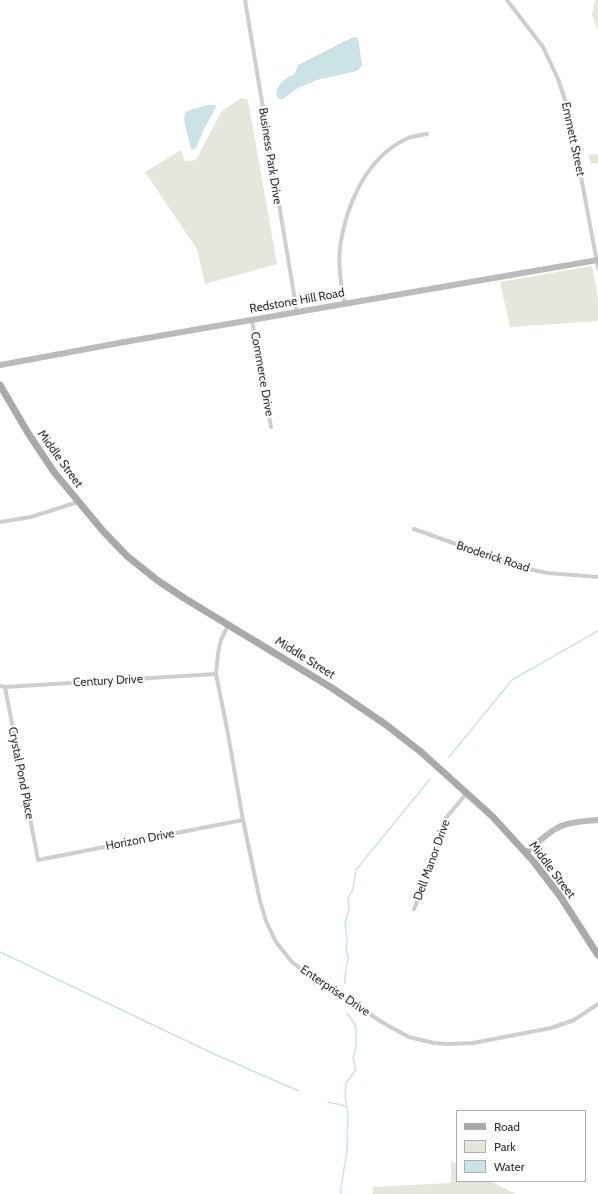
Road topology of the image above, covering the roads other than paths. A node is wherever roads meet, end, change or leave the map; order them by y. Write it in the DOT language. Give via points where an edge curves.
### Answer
graph roads {
  1 [pos="245,0"];
  2 [pos="507,0"];
  3 [pos="427,134"];
  4 [pos="597,260"];
  5 [pos="598,268"];
  6 [pos="345,304"];
  7 [pos="297,312"];
  8 [pos="252,320"];
  9 [pos="0,366"];
  10 [pos="0,385"];
  11 [pos="271,427"];
  12 [pos="78,502"];
  13 [pos="0,522"];
  14 [pos="414,529"];
  15 [pos="598,577"];
  16 [pos="228,625"];
  17 [pos="216,674"];
  18 [pos="2,686"];
  19 [pos="467,793"];
  20 [pos="243,820"];
  21 [pos="598,820"];
  22 [pos="526,853"];
  23 [pos="38,860"];
  24 [pos="414,909"];
  25 [pos="598,955"];
  26 [pos="598,1004"];
  1 -- 7 [label="street, Business Park Drive"];
  2 -- 4 [label="street, Emmett Street" via="543,47 558,79 569,112"];
  3 -- 6 [label="street" via="407,139 384,153 360,185 350,208 340,248"];
  4 -- 5 [label="street, Emmett Street"];
  4 -- 6 [label="main road, Redstone Hill Road"];
  6 -- 7 [label="main road, Redstone Hill Road"];
  7 -- 8 [label="main road, Redstone Hill Road"];
  8 -- 9 [label="main road, Redstone Hill Road"];
  8 -- 11 [label="street, Commerce Drive"];
  10 -- 12 [label="main road, Middle Street" via="24,428"];
  12 -- 13 [label="street" via="31,518"];
  12 -- 16 [label="main road, Middle Street" via="140,568"];
  14 -- 15 [label="street, Broderick Road" via="523,568"];
  16 -- 17 [label="street, Enterprise Drive" via="221,640"];
  16 -- 19 [label="main road, Middle Street" via="321,681 385,724"];
  17 -- 18 [label="street, Century Drive"];
  17 -- 20 [label="street, Enterprise Drive"];
  18 -- 23 [label="street, Crystal Pond Place"];
  19 -- 22 [label="main road, Middle Street"];
  19 -- 24 [label="street, Dell Manor Drive" via="445,819 432,866"];
  20 -- 23 [label="street, Horizon Drive"];
  20 -- 26 [label="street, Enterprise Drive" via="260,901 276,942 292,962 312,978 397,1031 421,1041 473,1043 552,1028 574,1020"];
  21 -- 22 [label="main road" via="562,826"];
  22 -- 25 [label="main road, Middle Street" via="560,896"];
}
